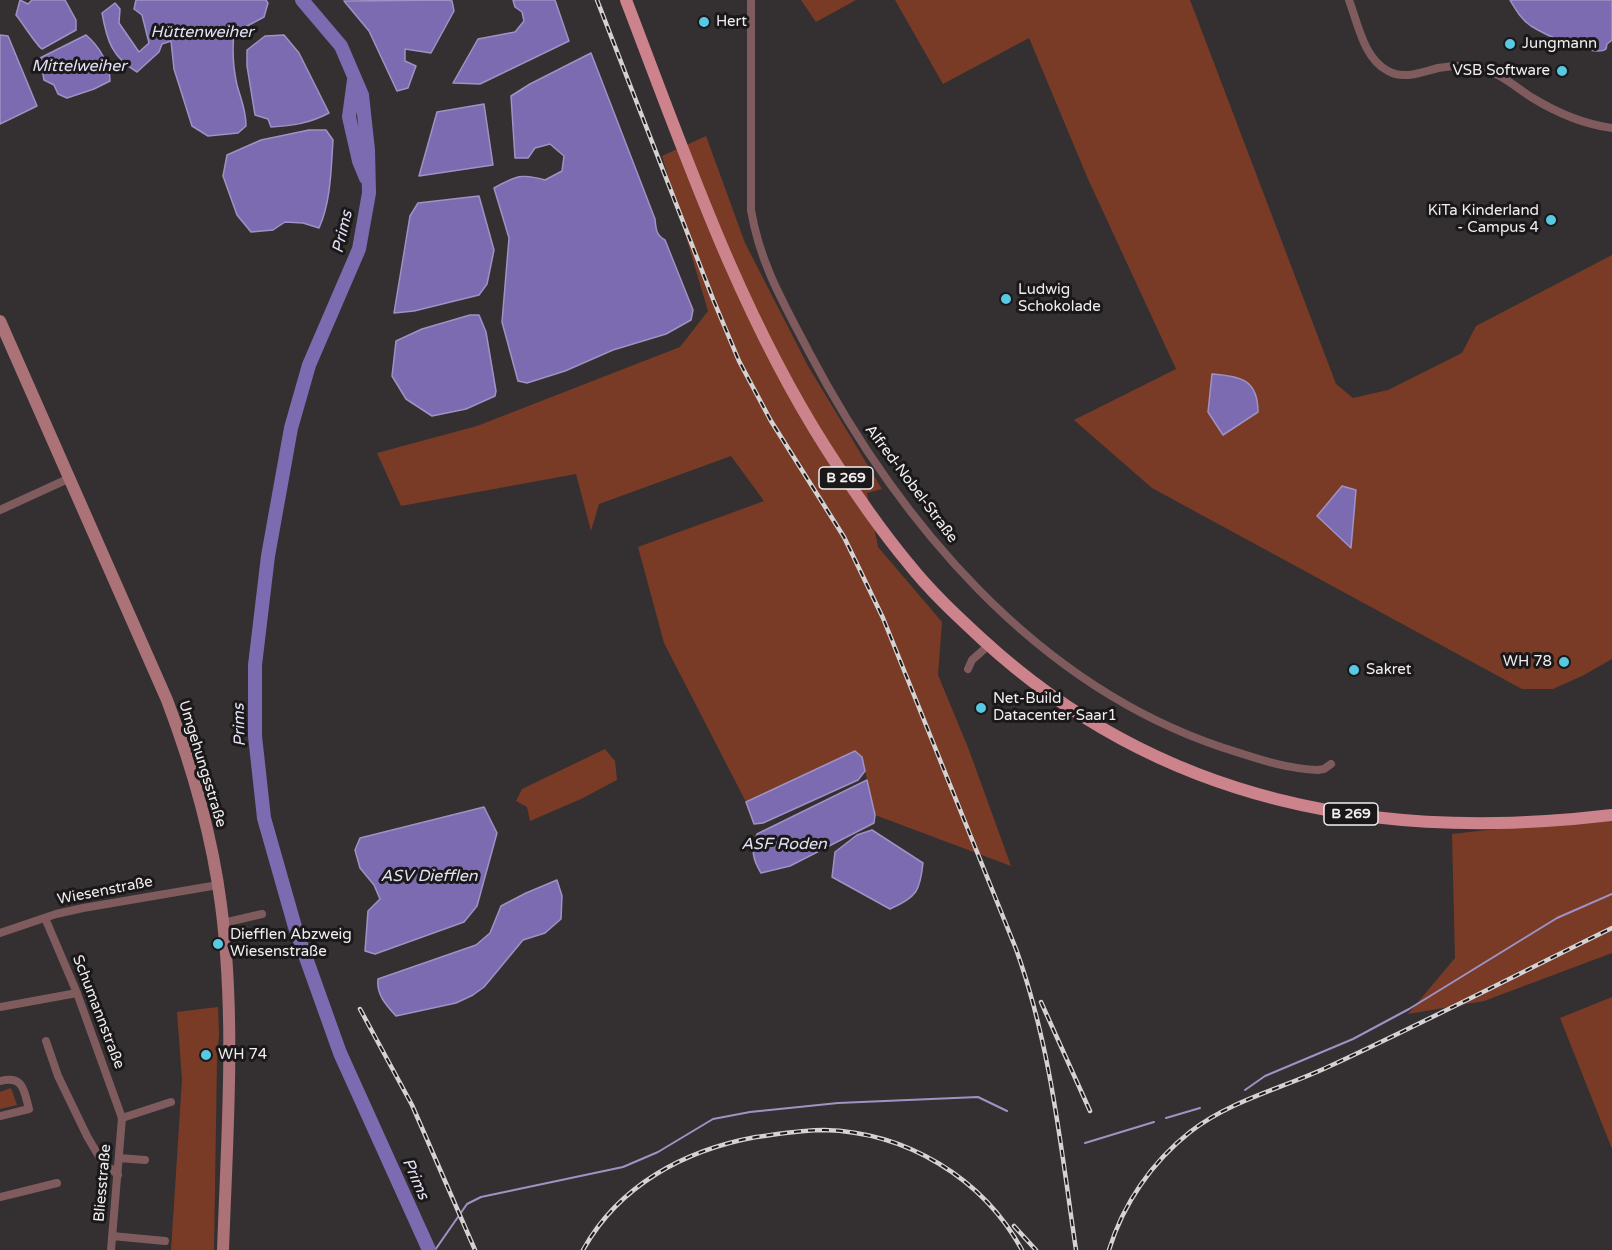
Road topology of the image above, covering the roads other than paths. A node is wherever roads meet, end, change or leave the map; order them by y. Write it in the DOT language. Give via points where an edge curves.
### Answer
graph roads {
  1 [pos="626,0"];
  2 [pos="751,0"];
  3 [pos="1349,0"];
  4 [pos="1612,128"];
  5 [pos="0,321"];
  6 [pos="70,478"];
  7 [pos="0,510"];
  8 [pos="989,645"];
  9 [pos="968,669"];
  10 [pos="1331,764"];
  11 [pos="1612,815"];
  12 [pos="218,885"];
  13 [pos="262,914"];
  14 [pos="45,918"];
  15 [pos="223,923"];
  16 [pos="0,933"];
  17 [pos="77,993"];
  18 [pos="0,1007"];
  19 [pos="46,1041"];
  20 [pos="0,1081"];
  21 [pos="171,1102"];
  22 [pos="0,1116"];
  23 [pos="122,1118"];
  24 [pos="119,1158"];
  25 [pos="146,1160"];
  26 [pos="118,1175"];
  27 [pos="57,1183"];
  28 [pos="0,1197"];
  29 [pos="112,1236"];
  30 [pos="165,1240"];
  31 [pos="111,1250"];
  32 [pos="223,1250"];
  1 -- 8 [label="main road, B 269 / B 269" via="714,226 789,383 825,447 909,566"];
  2 -- 10 [label="street, Alfred-Nobel-Straße" via="751,210 763,261 843,415 927,534 1030,638 1077,674 1150,717 1206,742 1277,765 1318,770"];
  3 -- 4 [label="street" via="1365,44 1387,71 1404,75 1453,66 1479,68 1505,79 1565,116"];
  5 -- 6 [label="main road, Umgehungsstraße"];
  6 -- 7 [label="street"];
  6 -- 12 [label="main road, Umgehungsstraße" via="182,739"];
  8 -- 9 [label="street"];
  8 -- 11 [label="main road, B 269 / B 269" via="1098,726 1157,757 1253,794 1326,811 1417,822 1484,824"];
  12 -- 14 [label="street, Wiesenstraße"];
  12 -- 15 [label="main road, Umgehungsstraße"];
  13 -- 15 [label="street"];
  14 -- 16 [label="street, Wiesenstraße"];
  14 -- 17 [label="street, Schumannstraße"];
  15 -- 32 [label="main road, Umgehungsstraße" via="229,998"];
  17 -- 18 [label="street"];
  17 -- 23 [label="street, Schumannstraße"];
  19 -- 26 [label="street" via="95,1152"];
  20 -- 22 [label="street" via="19,1081 29,1109"];
  21 -- 23 [label="street"];
  23 -- 24 [label="street, Bliesstraße"];
  24 -- 25 [label="street"];
  24 -- 26 [label="street, Bliesstraße"];
  26 -- 29 [label="street, Bliesstraße"];
  27 -- 28 [label="street"];
  29 -- 30 [label="street"];
  29 -- 31 [label="street, Bliesstraße"];
}
